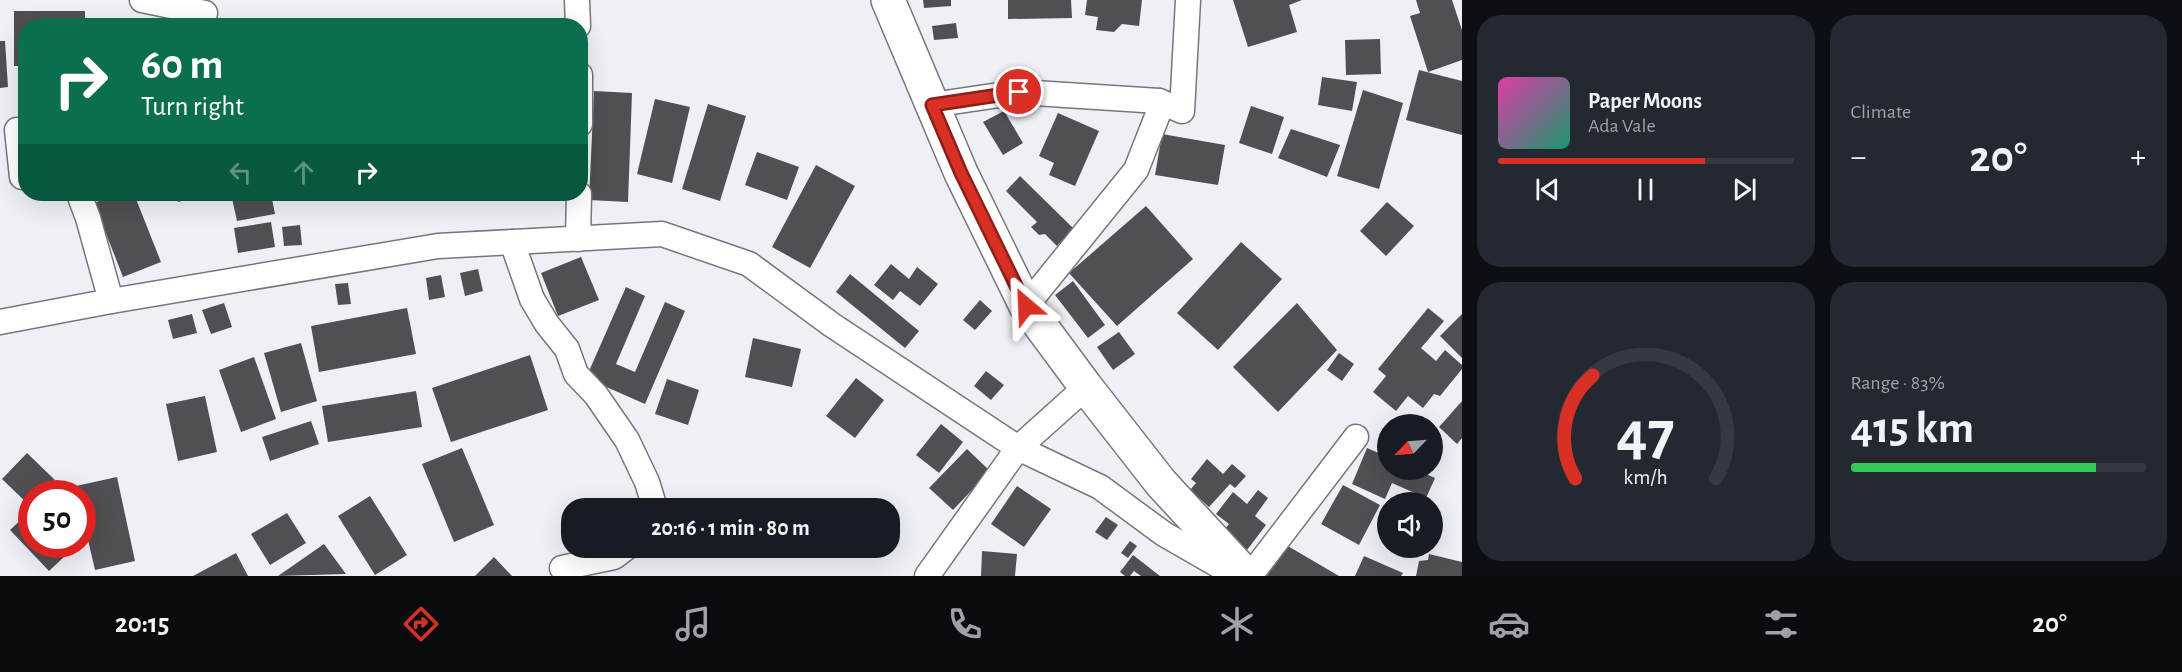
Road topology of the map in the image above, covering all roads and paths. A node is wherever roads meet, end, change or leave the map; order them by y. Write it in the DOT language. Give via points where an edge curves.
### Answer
graph roads {
  1 [pos="142,0"];
  2 [pos="577,0"];
  3 [pos="888,0"];
  4 [pos="1188,0"];
  5 [pos="205,13"];
  6 [pos="578,18"];
  7 [pos="1159,101"];
  8 [pos="932,105"];
  9 [pos="17,129"];
  10 [pos="18,139"];
  11 [pos="82,201"];
  12 [pos="579,201"];
  13 [pos="578,239"];
  14 [pos="512,242"];
  15 [pos="111,301"];
  16 [pos="1026,306"];
  17 [pos="0,322"];
  18 [pos="1086,387"];
  19 [pos="1356,438"];
  20 [pos="1018,448"];
  21 [pos="652,498"];
  22 [pos="609,558"];
  23 [pos="562,568"];
  24 [pos="927,576"];
  25 [pos="1237,576"];
  26 [pos="1249,576"];
  1 -- 5 [label="street"];
  2 -- 6 [label="street"];
  3 -- 8 [label="main road"];
  4 -- 7 [label="street" via="1182,111"];
  7 -- 8 [label="street" via="1019,92"];
  7 -- 16 [label="street" via="1158,114 1136,170"];
  8 -- 16 [label="main road"];
  9 -- 10 [label="street"];
  11 -- 15 [label="street"];
  12 -- 13 [label="street"];
  13 -- 14 [label="street"];
  13 -- 20 [label="street" via="662,234 749,264 832,325"];
  14 -- 15 [label="street" via="438,246"];
  14 -- 21 [label="street" via="532,299 567,349 576,374 627,440"];
  15 -- 17 [label="street"];
  16 -- 18 [label="main road"];
  18 -- 20 [label="street"];
  18 -- 26 [label="main road" via="1161,483"];
  19 -- 26 [label="street"];
  20 -- 24 [label="street"];
  20 -- 25 [label="street" via="1100,487 1164,534"];
  22 -- 23 [label="street"];
}
